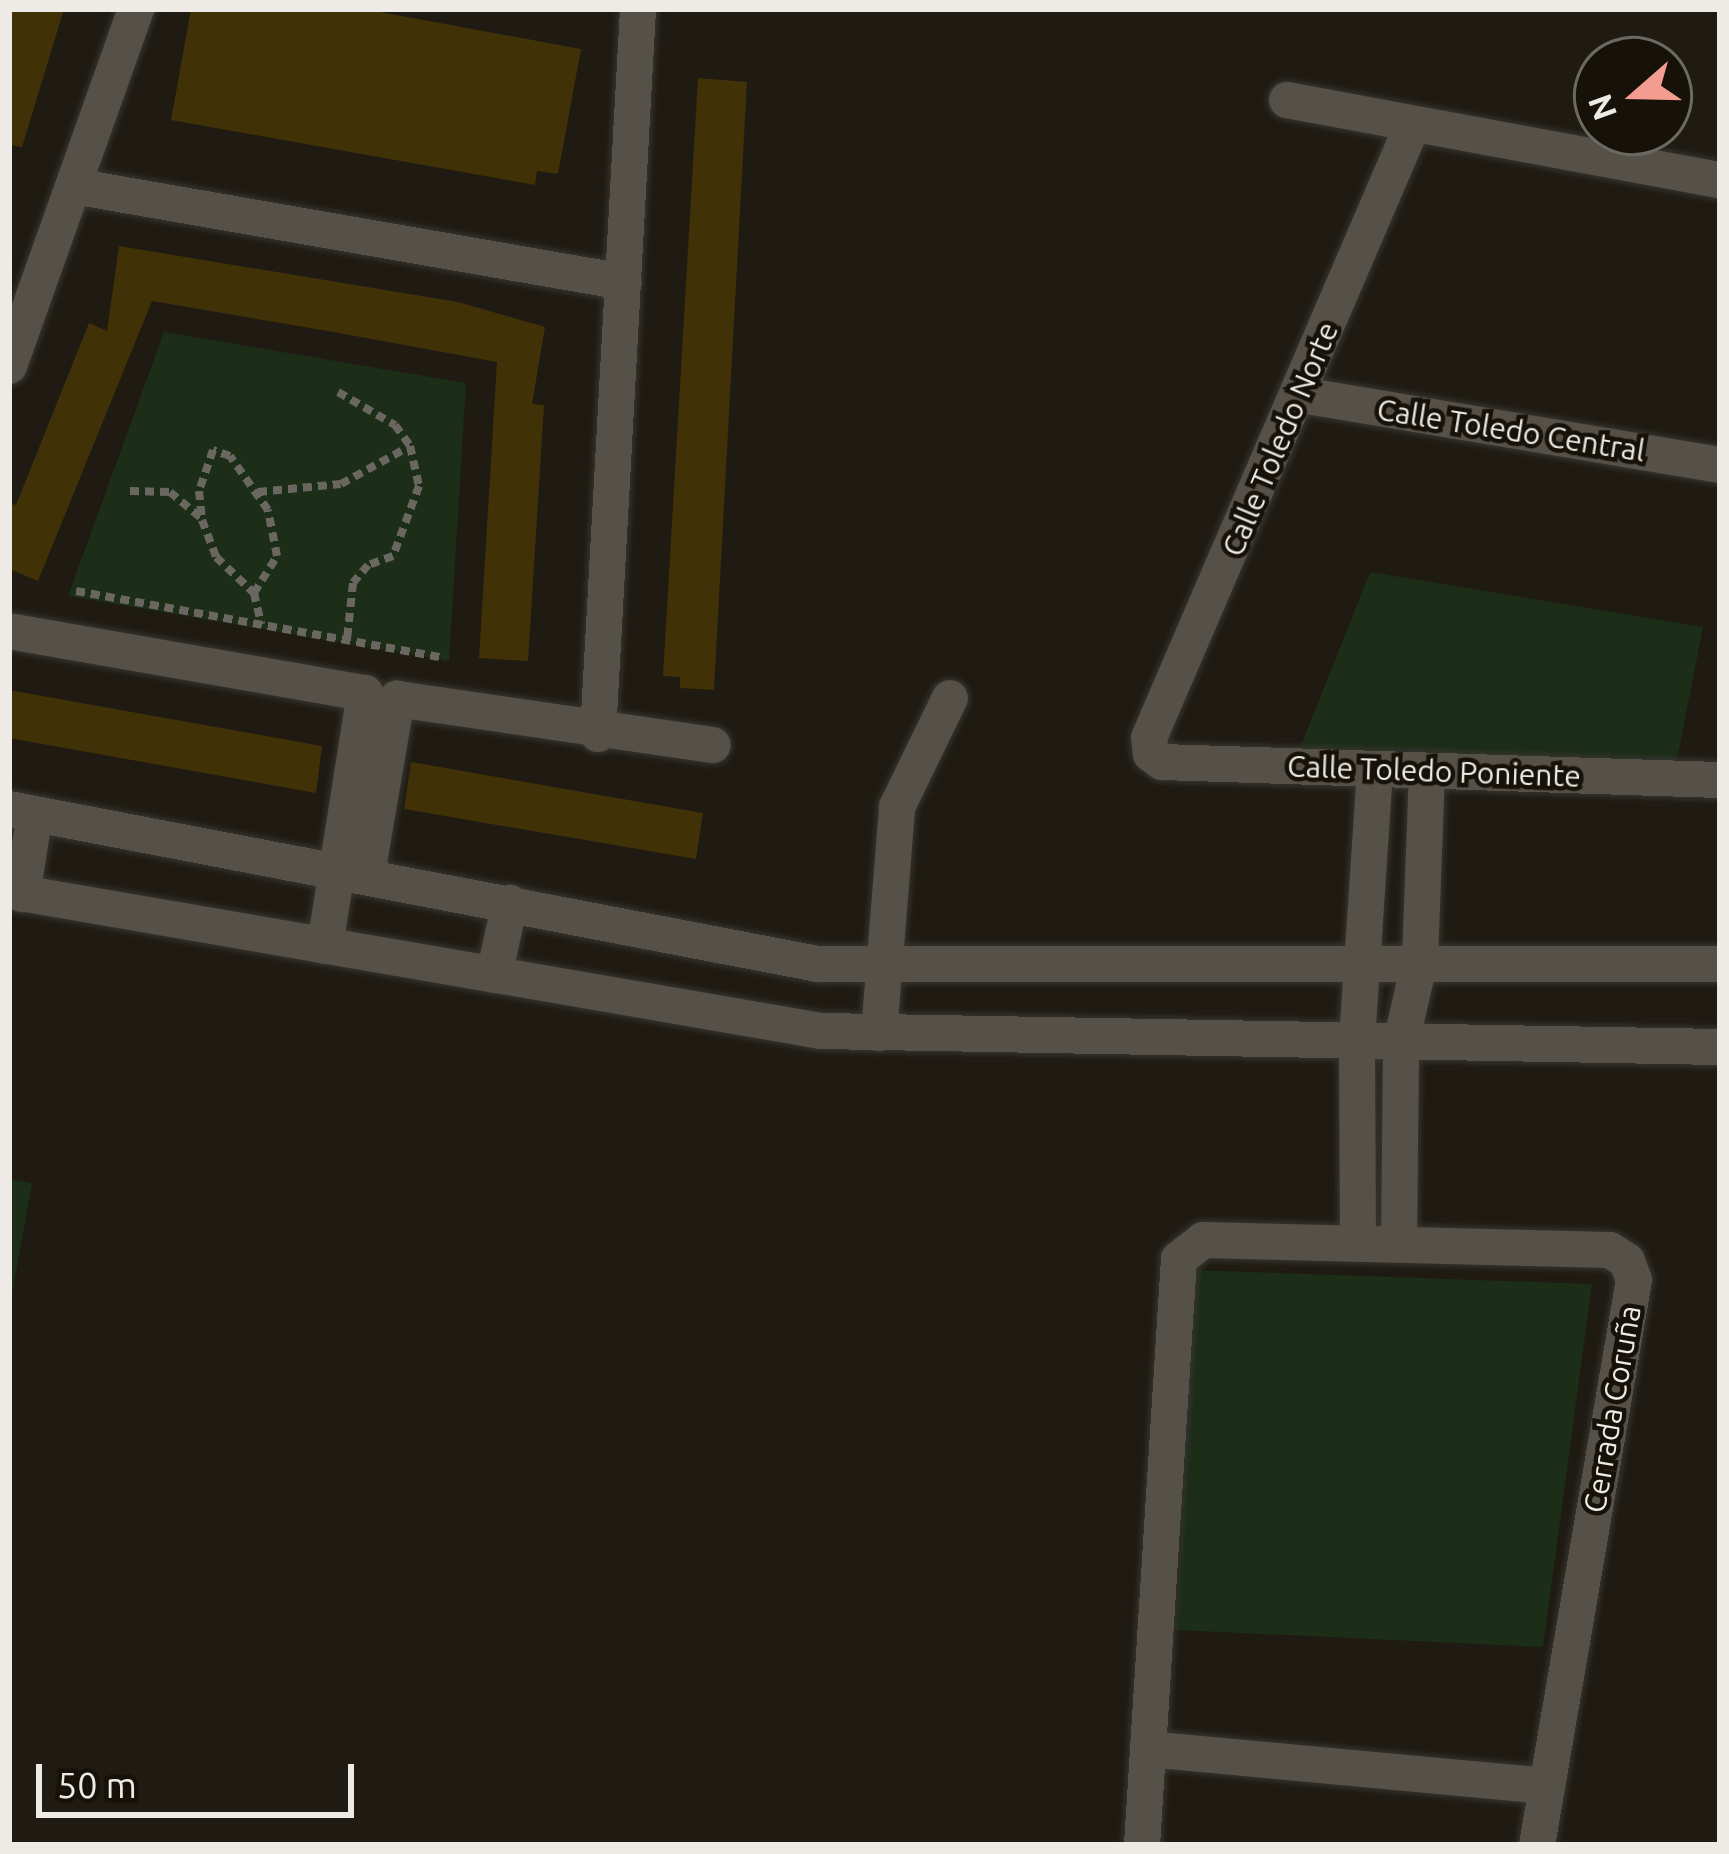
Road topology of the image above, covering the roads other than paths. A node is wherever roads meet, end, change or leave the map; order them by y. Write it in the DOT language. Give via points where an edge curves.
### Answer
graph roads {
  1 [pos="136,9"];
  2 [pos="638,9"];
  3 [pos="1287,100"];
  4 [pos="1413,124"];
  5 [pos="1720,180"];
  6 [pos="79,187"];
  7 [pos="624,281"];
  8 [pos="9,366"];
  9 [pos="1301,395"];
  10 [pos="1720,465"];
  11 [pos="9,631"];
  12 [pos="950,698"];
  13 [pos="598,734"];
  14 [pos="713,745"];
  15 [pos="1151,754"];
  16 [pos="1375,770"];
  17 [pos="1427,771"];
  18 [pos="1720,780"];
  19 [pos="22,812"];
  20 [pos="352,872"];
  21 [pos="16,892"];
  22 [pos="510,903"];
  23 [pos="325,946"];
  24 [pos="1368,961"];
  25 [pos="1420,961"];
  26 [pos="1720,964"];
  27 [pos="882,968"];
  28 [pos="494,975"];
  29 [pos="879,1033"];
  30 [pos="1358,1041"];
  31 [pos="1401,1042"];
  32 [pos="1720,1047"];
  33 [pos="1358,1241"];
  34 [pos="1399,1243"];
  35 [pos="1148,1749"];
  36 [pos="1547,1786"];
  37 [pos="1142,1845"];
  38 [pos="1537,1845"];
  1 -- 6 [label="street"];
  2 -- 7 [label="street"];
  3 -- 4 [label="street"];
  4 -- 5 [label="street"];
  4 -- 9 [label="street, Calle Toledo Norte"];
  6 -- 7 [label="street"];
  6 -- 8 [label="street"];
  7 -- 13 [label="street"];
  9 -- 10 [label="street, Calle Toledo Central"];
  9 -- 15 [label="street, Calle Toledo Norte" via="1149,738"];
  11 -- 20 [label="street" via="365,693"];
  12 -- 27 [label="street" via="897,807"];
  13 -- 14 [label="street"];
  13 -- 20 [label="street" via="397,699"];
  15 -- 16 [label="street, Calle Toledo Poniente" via="1162,762"];
  16 -- 17 [label="street, Calle Toledo Poniente"];
  16 -- 24 [label="street"];
  17 -- 18 [label="street, Calle Toledo Poniente"];
  17 -- 25 [label="street"];
  19 -- 20 [label="street"];
  19 -- 21 [label="street"];
  20 -- 22 [label="street"];
  20 -- 23 [label="street"];
  21 -- 23 [label="street"];
  22 -- 27 [label="street" via="818,964"];
  22 -- 28 [label="street"];
  23 -- 28 [label="street"];
  24 -- 25 [label="street"];
  24 -- 27 [label="street"];
  24 -- 30 [label="street"];
  25 -- 26 [label="street"];
  25 -- 31 [label="street"];
  27 -- 29 [label="street"];
  28 -- 29 [label="street" via="781,1025"];
  29 -- 30 [label="street"];
  30 -- 31 [label="street"];
  30 -- 33 [label="street"];
  31 -- 32 [label="street"];
  31 -- 34 [label="street"];
  33 -- 34 [label="street, Cerrada Coruña"];
  33 -- 35 [label="street, Cerrada Coruña" via="1203,1240 1179,1259"];
  34 -- 36 [label="street, Cerrada Coruña" via="1610,1250 1628,1261 1634,1280"];
  35 -- 36 [label="street"];
  35 -- 37 [label="street, Cerrada Coruña"];
  36 -- 38 [label="street, Cerrada Coruña"];
}
